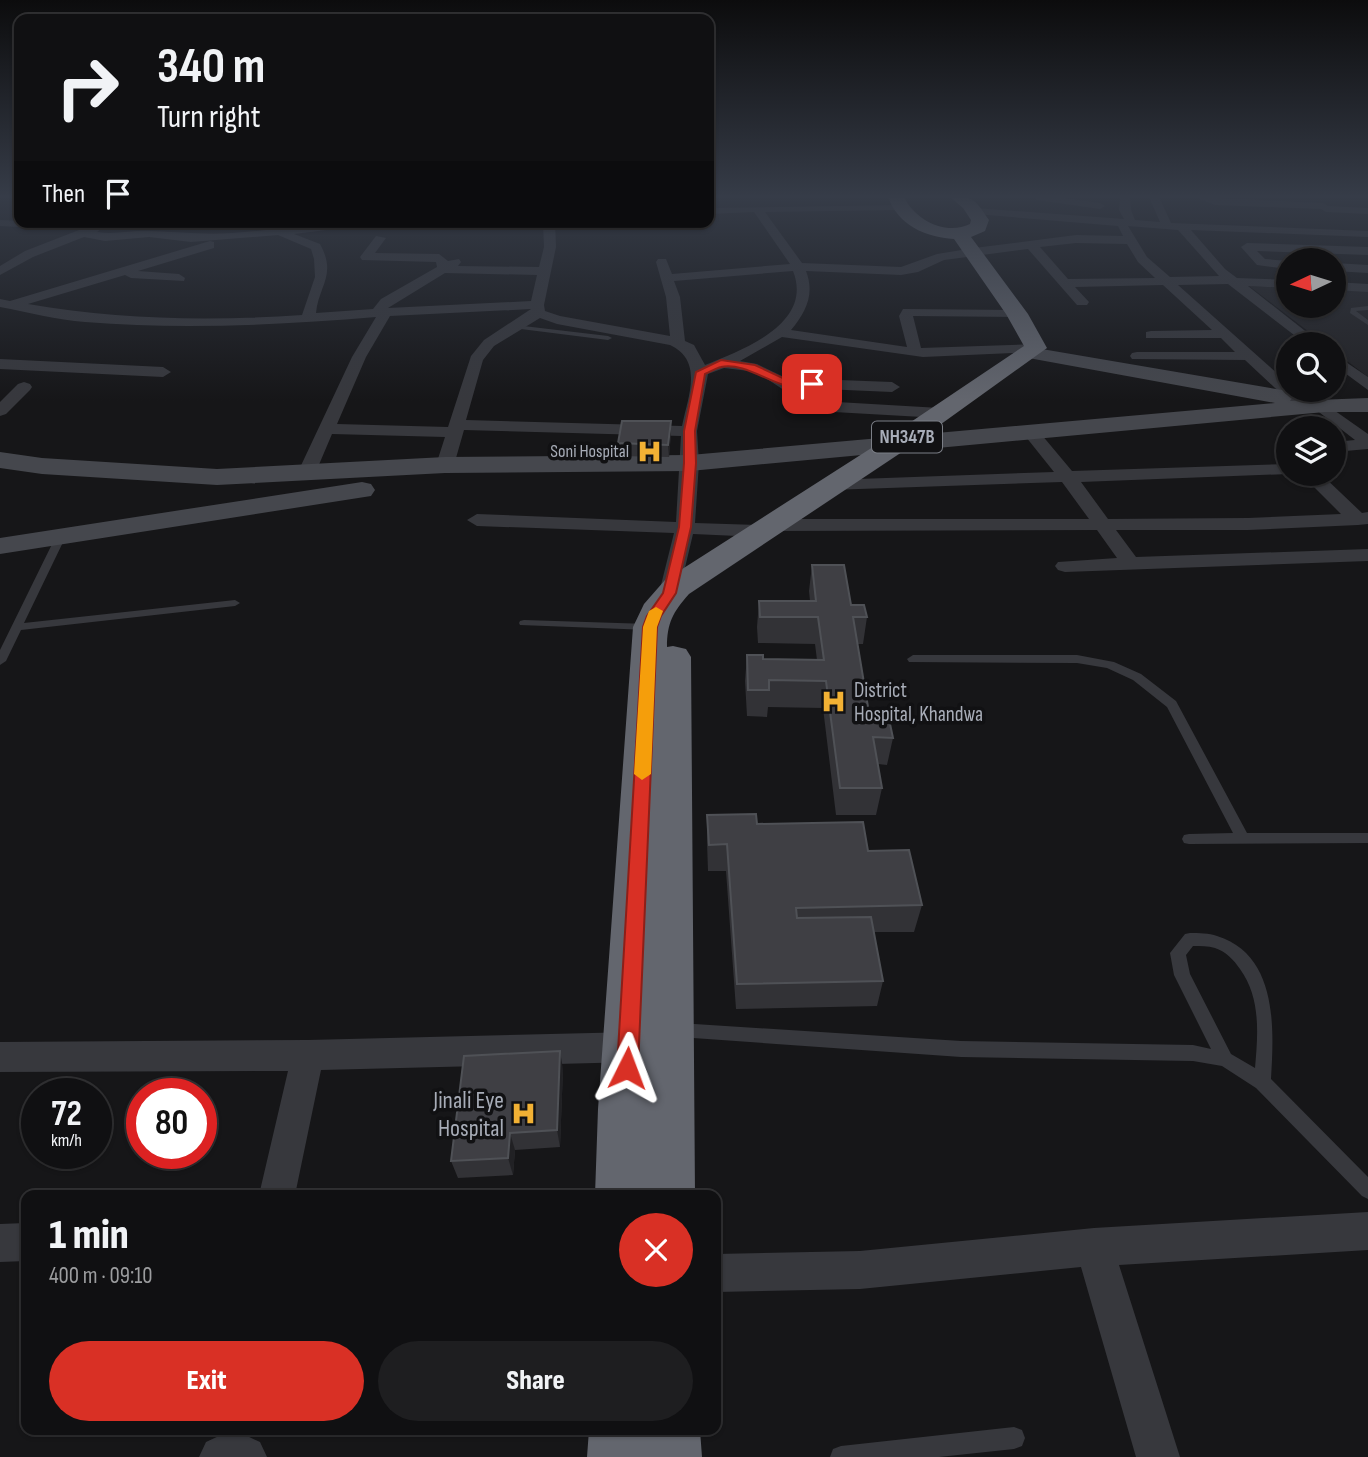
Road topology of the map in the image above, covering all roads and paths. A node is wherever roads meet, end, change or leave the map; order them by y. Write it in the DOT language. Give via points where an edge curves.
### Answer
graph roads {
  1 [pos="144,265"];
  2 [pos="324,265"];
  3 [pos="443,265"];
  4 [pos="450,265"];
  5 [pos="546,265"];
  6 [pos="663,265"];
  7 [pos="923,265"];
  8 [pos="982,265"];
  9 [pos="1048,265"];
  10 [pos="1148,265"];
  11 [pos="1214,265"];
  12 [pos="798,267"];
  13 [pos="1346,268"];
  14 [pos="443,269"];
  15 [pos="1368,269"];
  16 [pos="544,271"];
  17 [pos="119,273"];
  18 [pos="179,278"];
  19 [pos="668,278"];
  20 [pos="1165,281"];
  21 [pos="1233,281"];
  22 [pos="1276,283"];
  23 [pos="1064,284"];
  24 [pos="1346,287"];
  25 [pos="1368,288"];
  26 [pos="1082,302"];
  27 [pos="6,304"];
  28 [pos="1368,308"];
  29 [pos="538,309"];
  30 [pos="382,312"];
  31 [pos="1017,314"];
  32 [pos="308,319"];
  33 [pos="1368,323"];
  34 [pos="515,327"];
  35 [pos="780,332"];
  36 [pos="1300,332"];
  37 [pos="1224,334"];
  38 [pos="1151,335"];
  39 [pos="608,338"];
  40 [pos="678,343"];
  41 [pos="1033,350"];
  42 [pos="915,352"];
  43 [pos="691,353"];
  44 [pos="1137,356"];
  45 [pos="1248,356"];
  46 [pos="729,360"];
  47 [pos="0,364"];
  48 [pos="1346,368"];
  49 [pos="163,372"];
  50 [pos="701,372"];
  51 [pos="1276,381"];
  52 [pos="785,383"];
  53 [pos="1368,385"];
  54 [pos="24,387"];
  55 [pos="892,387"];
  56 [pos="1276,396"];
  57 [pos="1307,402"];
  58 [pos="1323,405"];
  59 [pos="1368,405"];
  60 [pos="0,411"];
  61 [pos="940,413"];
  62 [pos="456,428"];
  63 [pos="326,429"];
  64 [pos="689,431"];
  65 [pos="1030,432"];
  66 [pos="1368,443"];
  67 [pos="896,444"];
  68 [pos="1346,446"];
  69 [pos="0,460"];
  70 [pos="690,463"];
  71 [pos="446,464"];
  72 [pos="510,465"];
  73 [pos="1276,470"];
  74 [pos="306,474"];
  75 [pos="1069,479"];
  76 [pos="830,485"];
  77 [pos="1324,486"];
  78 [pos="1363,519"];
  79 [pos="477,520"];
  80 [pos="1248,524"];
  81 [pos="1101,525"];
  82 [pos="685,527"];
  83 [pos="764,528"];
  84 [pos="61,536"];
  85 [pos="0,546"];
  86 [pos="1368,555"];
  87 [pos="1279,558"];
  88 [pos="1131,564"];
  89 [pos="1065,566"];
  90 [pos="235,603"];
  91 [pos="661,607"];
  92 [pos="524,623"];
  93 [pos="17,627"];
  94 [pos="913,659"];
  95 [pos="0,661"];
  96 [pos="1368,838"];
  97 [pos="1189,839"];
  98 [pos="1243,839"];
  99 [pos="656,1041"];
  100 [pos="308,1055"];
  101 [pos="0,1057"];
  102 [pos="1225,1059"];
  103 [pos="1262,1082"];
  104 [pos="278,1190"];
  105 [pos="625,1190"];
  106 [pos="666,1190"];
  107 [pos="1368,1190"];
  108 [pos="1368,1231"];
  109 [pos="21,1242"];
  110 [pos="0,1243"];
  111 [pos="1094,1247"];
  112 [pos="721,1273"];
  113 [pos="621,1435"];
  114 [pos="667,1435"];
  115 [pos="1014,1438"];
  116 [pos="221,1457"];
  117 [pos="245,1457"];
  118 [pos="621,1457"];
  119 [pos="668,1457"];
  120 [pos="841,1457"];
  121 [pos="1158,1457"];
  1 -- 17 [label="street"];
  2 -- 32 [label="street"];
  3 -- 14 [label="street"];
  4 -- 14 [label="street"];
  5 -- 16 [label="street"];
  6 -- 19 [label="street"];
  7 -- 12 [label="street" via="901,271"];
  8 -- 31 [label="highway"];
  9 -- 23 [label="street"];
  10 -- 20 [label="street"];
  11 -- 21 [label="street"];
  12 -- 19 [label="street"];
  12 -- 35 [label="street" via="803,304 799,315"];
  13 -- 15 [label="street"];
  14 -- 16 [label="street"];
  14 -- 30 [label="street" via="386,302"];
  16 -- 29 [label="street"];
  17 -- 18 [label="street"];
  17 -- 27 [label="street"];
  19 -- 40 [label="street"];
  20 -- 21 [label="street"];
  20 -- 23 [label="street"];
  20 -- 37 [label="street"];
  21 -- 22 [label="street"];
  21 -- 36 [label="street"];
  23 -- 26 [label="street"];
  24 -- 25 [label="street"];
  27 -- 32 [label="street" via="83,318"];
  28 -- 33 [label="lane" via="1353,309"];
  29 -- 30 [label="street"];
  29 -- 34 [label="street"];
  29 -- 40 [label="street" via="558,320"];
  30 -- 32 [label="street"];
  30 -- 63 [label="street"];
  31 -- 41 [label="highway"];
  31 -- 42 [label="street" via="908,312"];
  34 -- 39 [label="lane"];
  34 -- 62 [label="street" via="489,343 476,359"];
  35 -- 42 [label="street"];
  35 -- 46 [label="street"];
  37 -- 38 [label="street"];
  37 -- 45 [label="street"];
  40 -- 43 [label="street"];
  41 -- 42 [label="street"];
  41 -- 56 [label="main road"];
  41 -- 61 [label="highway, NH347B"];
  43 -- 46 [label="street"];
  43 -- 50 [label="street"];
  44 -- 45 [label="street"];
  45 -- 51 [label="street"];
  46 -- 50 [label="street"];
  46 -- 52 [label="street"];
  47 -- 49 [label="street"];
  48 -- 53 [label="street"];
  50 -- 64 [label="street"];
  52 -- 55 [label="street"];
  52 -- 61 [label="street" via="823,408"];
  54 -- 60 [label="street"];
  57 -- 58 [label="main road"];
  58 -- 59 [label="main road"];
  58 -- 65 [label="main road"];
  58 -- 66 [label="street"];
  61 -- 67 [label="highway, NH347B"];
  62 -- 63 [label="street"];
  62 -- 64 [label="street"];
  62 -- 71 [label="street"];
  63 -- 74 [label="street"];
  64 -- 70 [label="street"];
  65 -- 67 [label="main road"];
  65 -- 75 [label="street"];
  66 -- 68 [label="street"];
  67 -- 70 [label="main road"];
  67 -- 76 [label="highway, NH347B"];
  69 -- 74 [label="main road" via="218,477"];
  70 -- 72 [label="main road"];
  70 -- 82 [label="street"];
  71 -- 72 [label="main road"];
  71 -- 74 [label="main road"];
  72 -- 84 [label="main road"];
  73 -- 75 [label="street"];
  75 -- 76 [label="street"];
  75 -- 81 [label="street"];
  76 -- 83 [label="highway, NH347B"];
  77 -- 78 [label="street"];
  78 -- 80 [label="street"];
  79 -- 82 [label="street"];
  80 -- 81 [label="street"];
  80 -- 87 [label="street"];
  81 -- 83 [label="street"];
  81 -- 88 [label="street"];
  82 -- 83 [label="street"];
  82 -- 91 [label="street"];
  83 -- 91 [label="highway, NH347B"];
  84 -- 85 [label="main road"];
  84 -- 93 [label="lane"];
  86 -- 87 [label="street"];
  87 -- 88 [label="street"];
  88 -- 89 [label="street"];
  90 -- 93 [label="lane"];
  91 -- 92 [label="lane"];
  91 -- 99 [label="highway" via="674,617"];
  93 -- 95 [label="lane"];
  94 -- 98 [label="lane" via="1077,659 1110,665 1136,677 1172,704"];
  96 -- 98 [label="lane"];
  97 -- 98 [label="lane"];
  99 -- 100 [label="street"];
  99 -- 102 [label="lane" via="1193,1053"];
  99 -- 105 [label="highway"];
  99 -- 106 [label="highway"];
  100 -- 101 [label="street"];
  100 -- 104 [label="street"];
  102 -- 103 [label="lane"];
  102 -- 103 [label="lane" via="1182,975 1178,953 1190,939 1216,941 1233,950 1262,991 1266,1013"];
  103 -- 107 [label="lane"];
  108 -- 111 [label="street"];
  109 -- 110 [label="street"];
  111 -- 112 [label="street" via="860,1270"];
  111 -- 121 [label="street"];
  113 -- 118 [label="highway"];
  114 -- 119 [label="highway"];
  115 -- 120 [label="lane"];
  116 -- 117 [label="street"];
}
